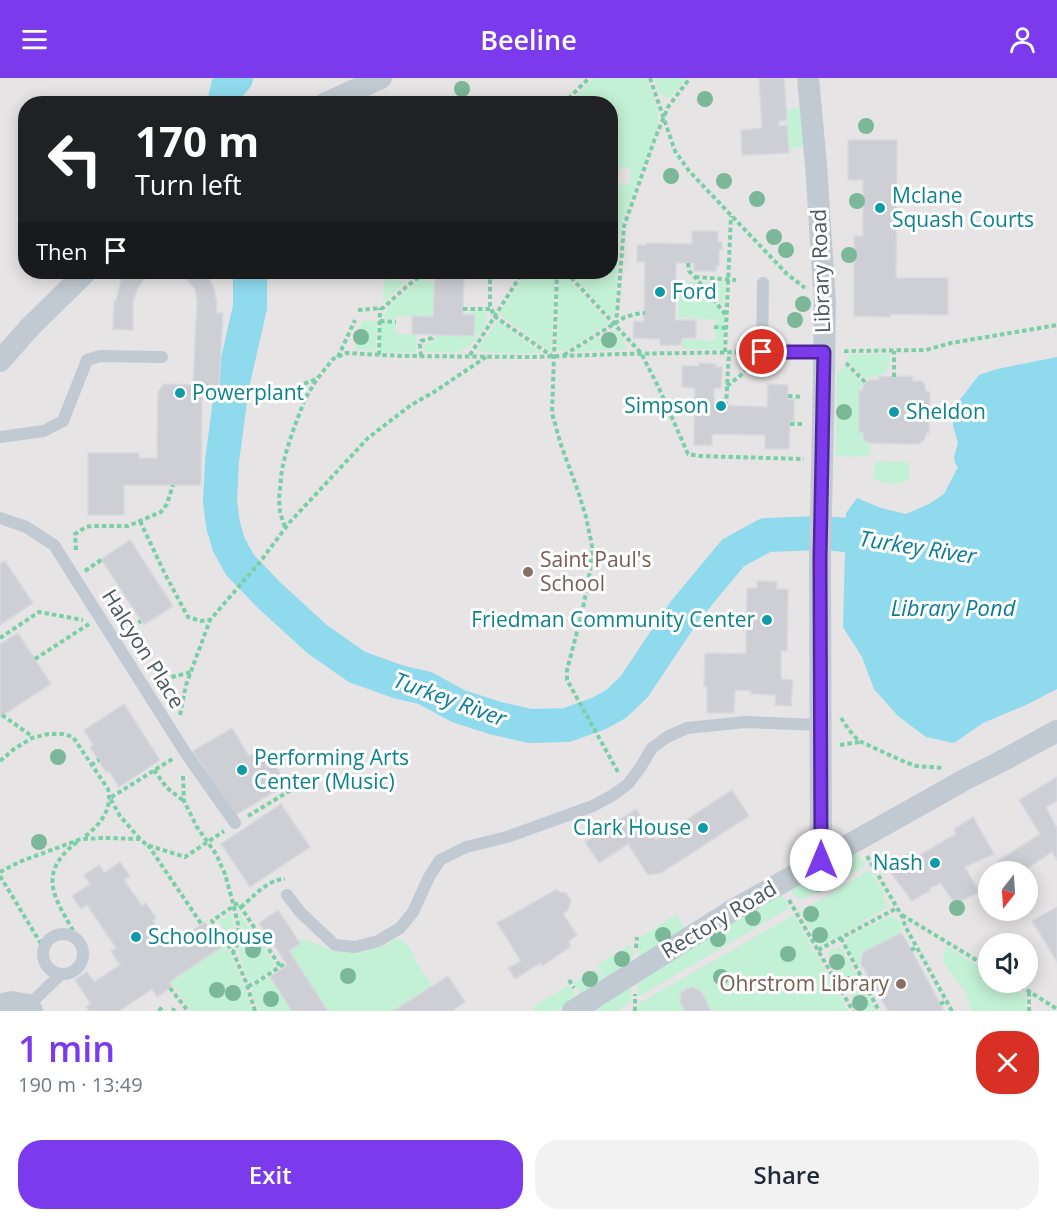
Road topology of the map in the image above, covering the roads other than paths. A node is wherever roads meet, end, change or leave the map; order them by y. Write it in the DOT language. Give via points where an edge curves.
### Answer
graph roads {
  1 [pos="381,78"];
  2 [pos="808,78"];
  3 [pos="342,96"];
  4 [pos="79,279"];
  5 [pos="763,283"];
  6 [pos="835,352"];
  7 [pos="162,357"];
  8 [pos="0,361"];
  9 [pos="0,437"];
  10 [pos="0,518"];
  11 [pos="821,725"];
  12 [pos="1057,731"];
  13 [pos="235,823"];
  14 [pos="821,860"];
  15 [pos="287,895"];
  16 [pos="61,974"];
  17 [pos="0,1005"];
  18 [pos="30,1008"];
  19 [pos="573,1011"];
  1 -- 3 [label="street"];
  2 -- 6 [label="street, Library Road" via="825,302"];
  4 -- 8 [label="street"];
  5 -- 6 [label="lane" via="762,352"];
  6 -- 11 [label="street, Library Road" via="821,480"];
  7 -- 9 [label="lane" via="100,356 87,360 63,421 44,432"];
  10 -- 13 [label="lane, Halcyon Place" via="26,527 54,545 182,753"];
  11 -- 14 [label="street, Library Road"];
  11 -- 15 [label="lane" via="746,722 687,728 667,737 652,748 626,786 593,806 507,837 466,847 440,860 413,912 400,928 378,940 355,947 335,945"];
  12 -- 14 [label="street, Rectory Road"];
  14 -- 19 [label="street, Rectory Road"];
  16 -- 16 [label="lane" via="48,968 42,956 49,939 60,933 78,940 83,952 80,965"];
  16 -- 18 [label="lane"];
  17 -- 18 [label="street" via="11,1002"];
}
